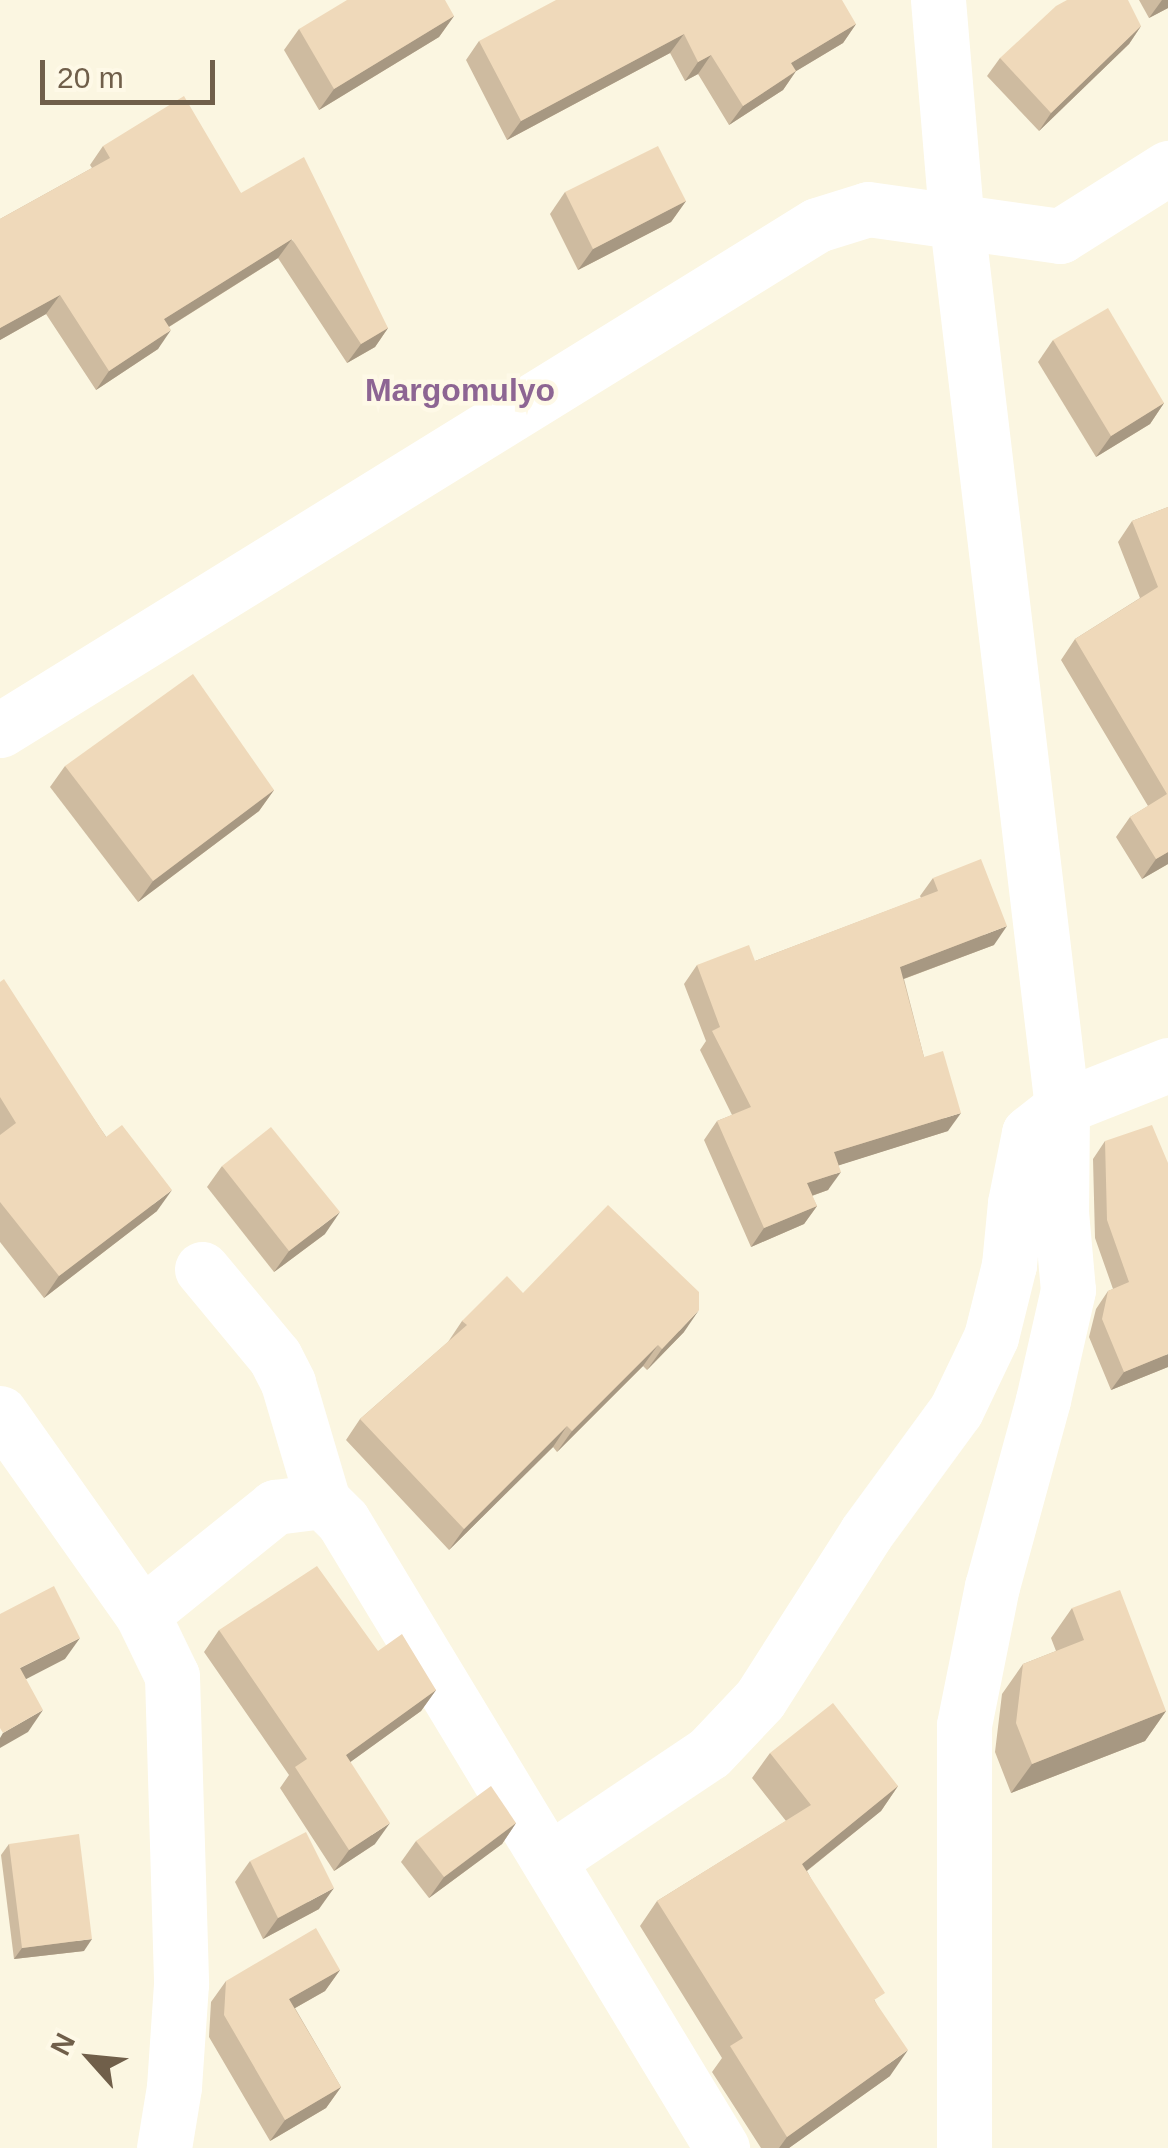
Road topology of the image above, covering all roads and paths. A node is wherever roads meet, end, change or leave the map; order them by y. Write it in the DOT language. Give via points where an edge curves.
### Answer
graph roads {
  1 [pos="938,0"];
  2 [pos="1168,168"];
  3 [pos="956,224"];
  4 [pos="0,730"];
  5 [pos="1168,1065"];
  6 [pos="1062,1107"];
  7 [pos="202,1269"];
  8 [pos="1,1417"];
  9 [pos="323,1501"];
  10 [pos="142,1614"];
  11 [pos="549,1860"];
  12 [pos="164,2148"];
  13 [pos="722,2148"];
  14 [pos="964,2148"];
  1 -- 3 [label="street"];
  2 -- 3 [label="street" via="1060,236"];
  3 -- 4 [label="street" via="868,209 817,225"];
  3 -- 6 [label="street"];
  5 -- 6 [label="street"];
  6 -- 11 [label="street" via="1029,1133 991,1337 956,1410 866,1533 760,1699 709,1753"];
  6 -- 14 [label="street" via="1068,1290 992,1586 964,1725"];
  7 -- 9 [label="street" via="275,1357"];
  8 -- 10 [label="street"];
  9 -- 10 [label="street" via="275,1507"];
  9 -- 11 [label="street" via="343,1521"];
  10 -- 12 [label="street" via="172,1676 181,1984"];
  11 -- 13 [label="street"];
}
